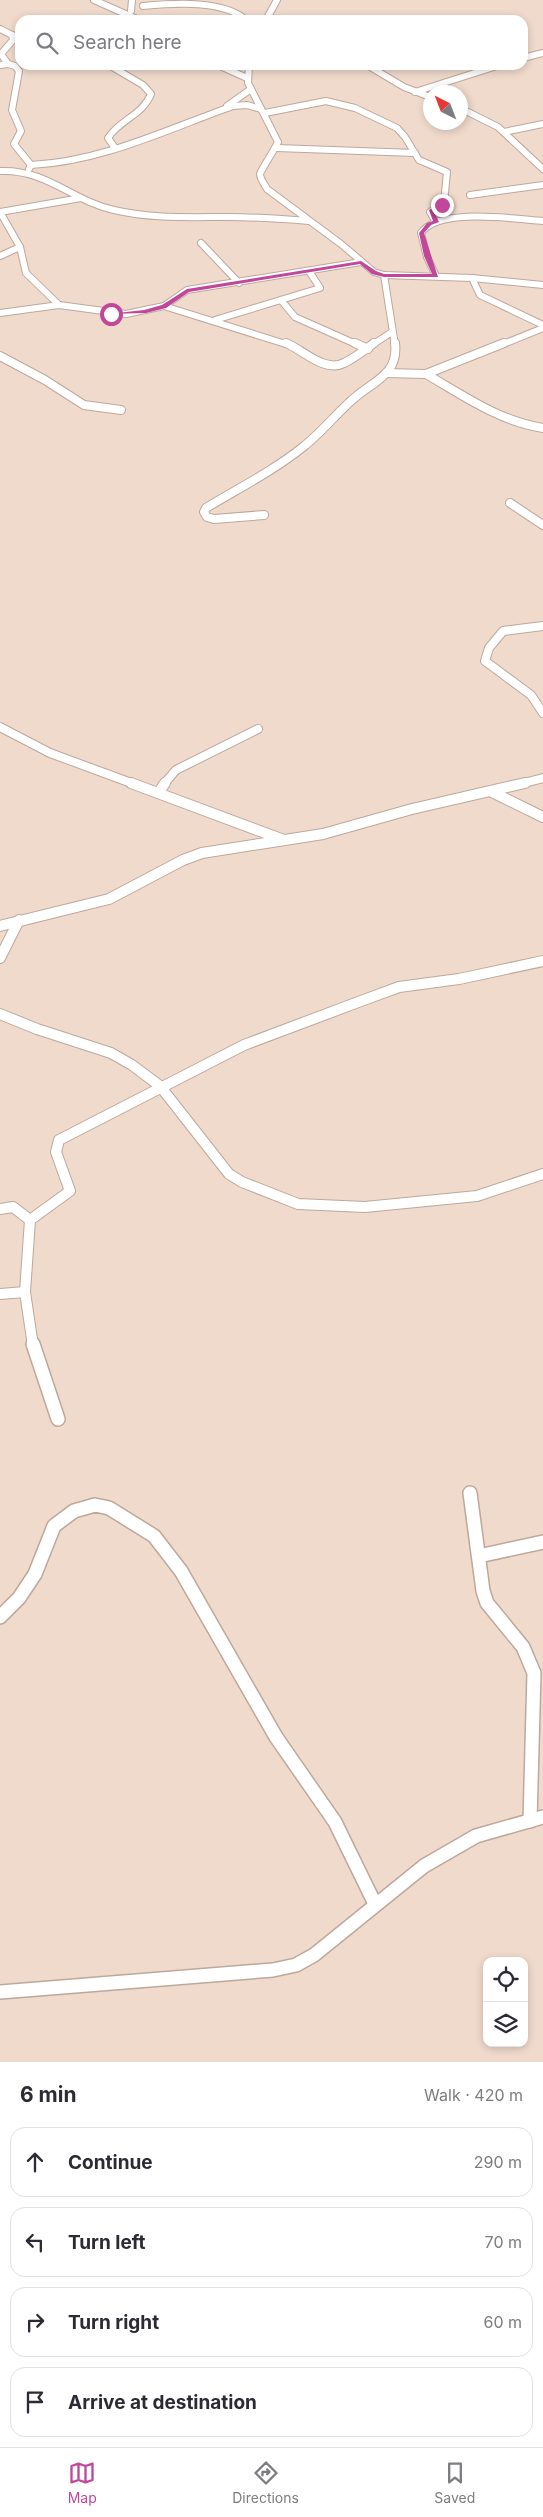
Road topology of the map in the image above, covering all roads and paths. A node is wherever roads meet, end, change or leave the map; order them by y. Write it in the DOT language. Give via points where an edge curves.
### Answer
graph roads {
  1 [pos="94,0"];
  2 [pos="132,0"];
  3 [pos="151,0"];
  4 [pos="277,0"];
  5 [pos="143,6"];
  6 [pos="129,13"];
  7 [pos="132,15"];
  8 [pos="242,15"];
  9 [pos="269,15"];
  10 [pos="0,29"];
  11 [pos="12,36"];
  12 [pos="15,37"];
  13 [pos="543,53"];
  14 [pos="532,56"];
  15 [pos="528,57"];
  16 [pos="543,61"];
  17 [pos="8,64"];
  18 [pos="0,65"];
  19 [pos="15,67"];
  20 [pos="19,70"];
  21 [pos="118,70"];
  22 [pos="229,70"];
  23 [pos="248,70"];
  24 [pos="376,70"];
  25 [pos="484,70"];
  26 [pos="247,78"];
  27 [pos="251,90"];
  28 [pos="415,92"];
  29 [pos="423,95"];
  30 [pos="226,108"];
  31 [pos="263,111"];
  32 [pos="468,111"];
  33 [pos="543,124"];
  34 [pos="504,132"];
  35 [pos="115,148"];
  36 [pos="277,148"];
  37 [pos="415,153"];
  38 [pos="541,166"];
  39 [pos="30,167"];
  40 [pos="0,171"];
  41 [pos="543,185"];
  42 [pos="470,195"];
  43 [pos="81,198"];
  44 [pos="0,212"];
  45 [pos="309,221"];
  46 [pos="543,221"];
  47 [pos="436,222"];
  48 [pos="201,243"];
  49 [pos="20,246"];
  50 [pos="0,256"];
  51 [pos="361,262"];
  52 [pos="309,270"];
  53 [pos="384,275"];
  54 [pos="436,276"];
  55 [pos="472,278"];
  56 [pos="238,283"];
  57 [pos="543,285"];
  58 [pos="281,300"];
  59 [pos="59,305"];
  60 [pos="164,306"];
  61 [pos="0,313"];
  62 [pos="215,320"];
  63 [pos="543,327"];
  64 [pos="392,332"];
  65 [pos="368,349"];
  66 [pos="0,356"];
  67 [pos="386,373"];
  68 [pos="426,374"];
  69 [pos="121,410"];
  70 [pos="543,428"];
  71 [pos="510,503"];
  72 [pos="264,515"];
  73 [pos="543,525"];
  74 [pos="543,626"];
  75 [pos="543,713"];
  76 [pos="0,727"];
  77 [pos="258,730"];
  78 [pos="543,778"];
  79 [pos="159,792"];
  80 [pos="492,792"];
  81 [pos="543,817"];
  82 [pos="285,840"];
  83 [pos="19,920"];
  84 [pos="0,926"];
  85 [pos="0,958"];
  86 [pos="543,961"];
  87 [pos="0,1014"];
  88 [pos="160,1086"];
  89 [pos="543,1174"];
  90 [pos="0,1209"];
  91 [pos="30,1220"];
  92 [pos="25,1292"];
  93 [pos="0,1294"];
  94 [pos="58,1419"];
  95 [pos="470,1493"];
  96 [pos="543,1542"];
  97 [pos="479,1556"];
  98 [pos="0,1617"];
  99 [pos="539,1819"];
  100 [pos="375,1904"];
  101 [pos="0,1992"];
  1 -- 6 [label="street"];
  2 -- 6 [label="street"];
  3 -- 5 [label="street"];
  4 -- 9 [label="street"];
  5 -- 6 [label="street"];
  5 -- 8 [label="street" via="201,1 238,10"];
  6 -- 7 [label="street"];
  10 -- 11 [label="street"];
  11 -- 12 [label="street"];
  11 -- 17 [label="street" via="13,40 2,54"];
  13 -- 14 [label="street"];
  14 -- 15 [label="street"];
  14 -- 16 [label="street"];
  17 -- 18 [label="street"];
  17 -- 19 [label="street"];
  20 -- 39 [label="street" via="12,110 21,131 14,144"];
  21 -- 35 [label="street" via="143,85 151,94 145,108 135,118 112,131 108,138"];
  22 -- 26 [label="street"];
  23 -- 26 [label="street"];
  24 -- 28 [label="street"];
  25 -- 28 [label="street"];
  26 -- 27 [label="street"];
  27 -- 30 [label="street"];
  27 -- 31 [label="street"];
  28 -- 29 [label="street"];
  30 -- 31 [label="street" via="247,105"];
  30 -- 35 [label="street"];
  31 -- 36 [label="street" via="278,142"];
  31 -- 37 [label="street" via="334,102 391,125 403,135"];
  32 -- 34 [label="street"];
  33 -- 34 [label="street"];
  34 -- 38 [label="street"];
  35 -- 39 [label="street" via="56,164"];
  36 -- 37 [label="street"];
  36 -- 45 [label="street" via="263,165 262,183"];
  37 -- 47 [label="street" via="421,161 447,172 444,203 430,212"];
  39 -- 40 [label="street"];
  39 -- 43 [label="street"];
  41 -- 42 [label="street"];
  43 -- 44 [label="street"];
  43 -- 45 [label="street" via="110,209 161,218 246,217"];
  44 -- 49 [label="street"];
  45 -- 51 [label="street"];
  46 -- 47 [label="street" via="464,218"];
  47 -- 54 [label="street" via="429,224 421,233"];
  48 -- 56 [label="street"];
  49 -- 50 [label="street"];
  49 -- 59 [label="street" via="26,273"];
  51 -- 52 [label="street"];
  51 -- 53 [label="street"];
  52 -- 56 [label="street"];
  52 -- 58 [label="street" via="320,288"];
  53 -- 54 [label="street"];
  53 -- 64 [label="street" via="383,289"];
  54 -- 55 [label="street"];
  55 -- 57 [label="street"];
  55 -- 63 [label="street" via="480,295"];
  56 -- 60 [label="street" via="184,291"];
  58 -- 62 [label="street"];
  58 -- 65 [label="street" via="295,317"];
  59 -- 60 [label="street" via="126,314"];
  59 -- 61 [label="street"];
  60 -- 62 [label="street"];
  62 -- 65 [label="street" via="290,346 330,365 343,364"];
  63 -- 68 [label="street"];
  64 -- 65 [label="street"];
  64 -- 67 [label="street" via="397,351 395,362"];
  66 -- 69 [label="street" via="84,404"];
  67 -- 68 [label="street"];
  67 -- 72 [label="street" via="303,447 204,512 214,519"];
  68 -- 70 [label="street" via="504,417"];
  71 -- 73 [label="street"];
  74 -- 75 [label="street" via="503,631 489,648 485,661 531,695"];
  76 -- 79 [label="street" via="50,753"];
  77 -- 79 [label="street" via="176,770"];
  78 -- 80 [label="street"];
  79 -- 82 [label="street"];
  80 -- 81 [label="street"];
  80 -- 82 [label="street" via="323,834"];
  82 -- 83 [label="street" via="202,854 183,860 109,899"];
  83 -- 84 [label="street"];
  83 -- 85 [label="street"];
  86 -- 88 [label="street" via="460,979 399,987 244,1045"];
  87 -- 88 [label="street" via="111,1052"];
  88 -- 89 [label="street" via="229,1174 298,1204 365,1207 443,1201 477,1196"];
  88 -- 91 [label="street" via="59,1140 56,1150 70,1191"];
  90 -- 91 [label="street" via="15,1207"];
  91 -- 92 [label="street"];
  92 -- 93 [label="street"];
  92 -- 94 [label="street" via="32,1342"];
  95 -- 97 [label="street"];
  96 -- 97 [label="street"];
  97 -- 99 [label="street" via="487,1603 523,1647 534,1672"];
  98 -- 100 [label="street" via="20,1598 54,1526 74,1510 95,1505 109,1508 154,1536 181,1571 276,1737 335,1822"];
  99 -- 100 [label="street" via="476,1836 424,1866"];
  100 -- 101 [label="street" via="314,1955 296,1965 273,1970"];
}
